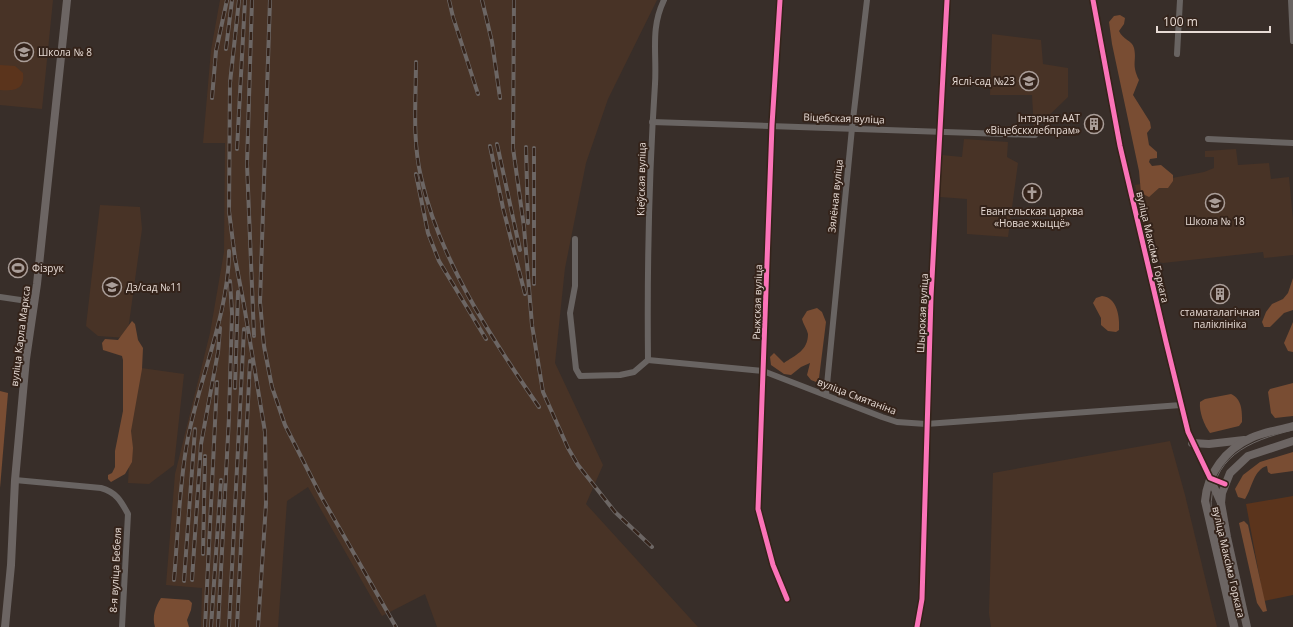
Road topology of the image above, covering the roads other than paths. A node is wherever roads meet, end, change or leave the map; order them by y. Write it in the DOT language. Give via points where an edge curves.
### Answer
graph roads {
  1 [pos="67,0"];
  2 [pos="664,0"];
  3 [pos="780,0"];
  4 [pos="867,0"];
  5 [pos="947,0"];
  6 [pos="1093,0"];
  7 [pos="1180,0"];
  8 [pos="1291,0"];
  9 [pos="1293,41"];
  10 [pos="1177,54"];
  11 [pos="652,122"];
  12 [pos="772,126"];
  13 [pos="852,128"];
  14 [pos="941,132"];
  15 [pos="1035,135"];
  16 [pos="1208,139"];
  17 [pos="1293,143"];
  18 [pos="576,239"];
  19 [pos="0,297"];
  20 [pos="34,302"];
  21 [pos="648,360"];
  22 [pos="764,371"];
  23 [pos="826,395"];
  24 [pos="1181,405"];
  25 [pos="926,424"];
  26 [pos="1293,426"];
  27 [pos="1249,439"];
  28 [pos="1293,441"];
  29 [pos="1192,443"];
  30 [pos="1210,478"];
  31 [pos="15,480"];
  32 [pos="1225,484"];
  33 [pos="1221,503"];
  34 [pos="788,599"];
  35 [pos="5,627"];
  36 [pos="122,627"];
  37 [pos="917,627"];
  38 [pos="1234,627"];
  39 [pos="1247,627"];
  1 -- 20 [label="main road, вуліца Карла Маркса"];
  2 -- 11 [label="street, Кіеўская вуліца" via="657,14 655,29 656,82"];
  3 -- 12 [label="street, Рыжская вуліца"];
  4 -- 13 [label="street, Зялёная вуліца"];
  5 -- 14 [label="street, Шырокая вуліца"];
  6 -- 24 [label="street, вуліца Максіма Горкага" via="1128,179"];
  7 -- 10 [label="street"];
  8 -- 9 [label="street"];
  11 -- 12 [label="street, Віцебская вуліца"];
  11 -- 21 [label="street, Кіеўская вуліца"];
  12 -- 13 [label="street, Віцебская вуліца"];
  12 -- 22 [label="street, Рыжская вуліца"];
  13 -- 14 [label="street, Віцебская вуліца"];
  13 -- 23 [label="street, Зялёная вуліца"];
  14 -- 15 [label="street, Віцебская вуліца"];
  14 -- 25 [label="street, Шырокая вуліца"];
  16 -- 17 [label="street"];
  18 -- 21 [label="street" via="575,286 570,314 576,369 580,376 634,372"];
  19 -- 20 [label="street"];
  20 -- 31 [label="main road, вуліца Карла Маркса" via="26,358"];
  21 -- 22 [label="street, вуліца Смятаніна"];
  22 -- 23 [label="street, вуліца Смятаніна"];
  22 -- 34 [label="street, Рыжская вуліца" via="758,509 773,565"];
  23 -- 25 [label="street, вуліца Смятаніна" via="897,422"];
  24 -- 25 [label="street, вуліца Смятаніна"];
  24 -- 29 [label="street, вуліца Максіма Горкага"];
  25 -- 37 [label="street, Шырокая вуліца" via="922,600"];
  26 -- 27 [label="main road"];
  27 -- 29 [label="main road"];
  27 -- 30 [label="main road" via="1225,458"];
  28 -- 32 [label="main road" via="1248,456 1230,473"];
  29 -- 30 [label="street, вуліца Максіма Горкага"];
  30 -- 32 [label="street"];
  30 -- 33 [label="main road, вуліца Максіма Горкага"];
  30 -- 38 [label="main road, вуліца Максіма Горкага" via="1205,501"];
  31 -- 35 [label="main road, вуліца Карла Маркса"];
  31 -- 36 [label="street, 8-я вуліца Бебеля" via="101,488 110,490 119,498 128,514"];
  32 -- 33 [label="main road, вуліца Максіма Горкага"];
  33 -- 39 [label="main road, вуліца Максіма Горкага"];
}
